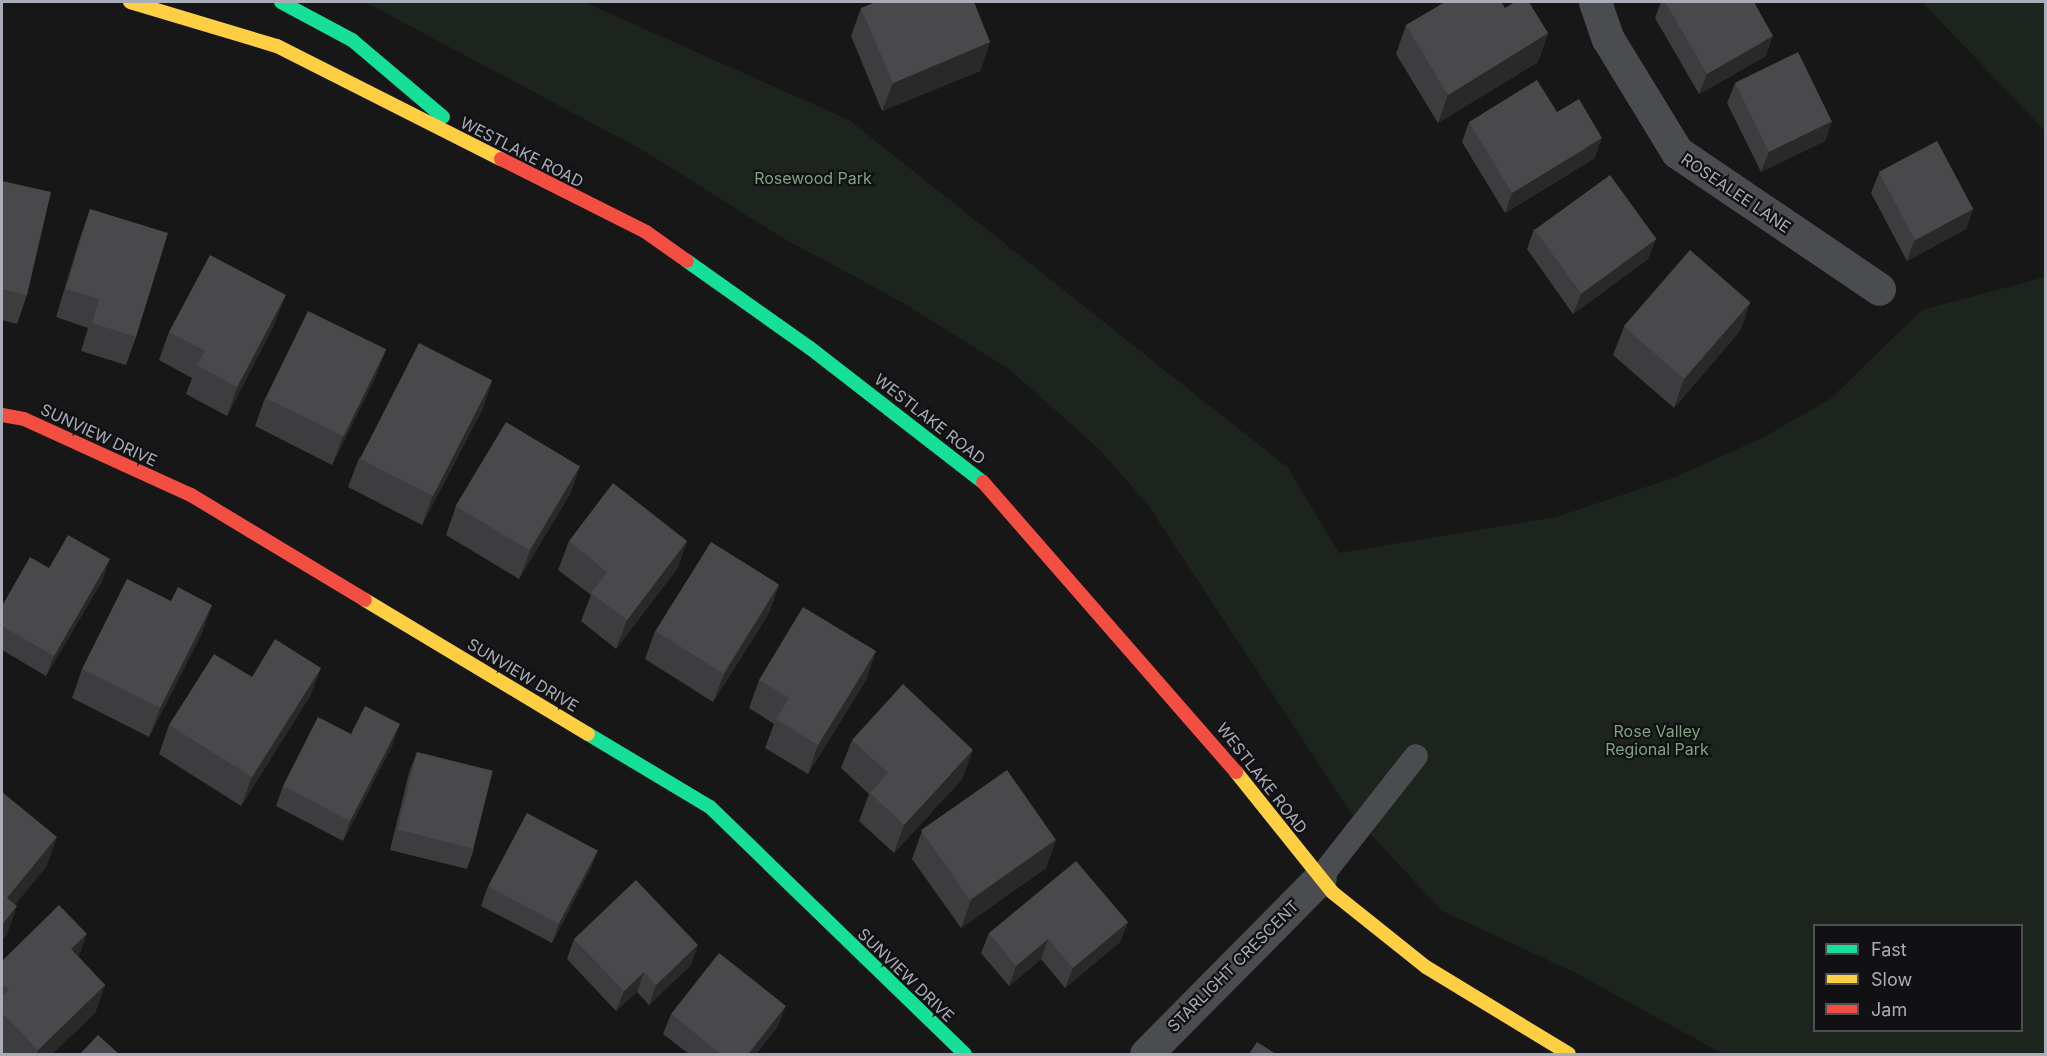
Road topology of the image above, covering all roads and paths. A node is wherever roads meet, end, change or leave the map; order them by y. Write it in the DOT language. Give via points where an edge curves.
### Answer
graph roads {
  1 [pos="130,2"];
  2 [pos="281,2"];
  3 [pos="1595,2"];
  4 [pos="483,151"];
  5 [pos="1879,289"];
  6 [pos="2,415"];
  7 [pos="1416,756"];
  8 [pos="1320,878"];
  9 [pos="965,1054"];
  10 [pos="1146,1054"];
  11 [pos="1569,1054"];
  1 -- 4 [label="street, WESTLAKE ROAD" via="277,46"];
  2 -- 4 [label="street" via="352,40"];
  3 -- 5 [label="street, ROSEALEE LANE" via="1608,39 1677,152"];
  4 -- 8 [label="street, WESTLAKE ROAD" via="646,232 810,348 979,478 1200,727"];
  6 -- 9 [label="street, SUNVIEW DRIVE" via="24,419 191,495 710,807"];
  7 -- 8 [label="lane"];
  8 -- 10 [label="street, STARLIGHT CRESCENT"];
  8 -- 11 [label="street, WESTLAKE ROAD" via="1332,892 1426,967"];
}
